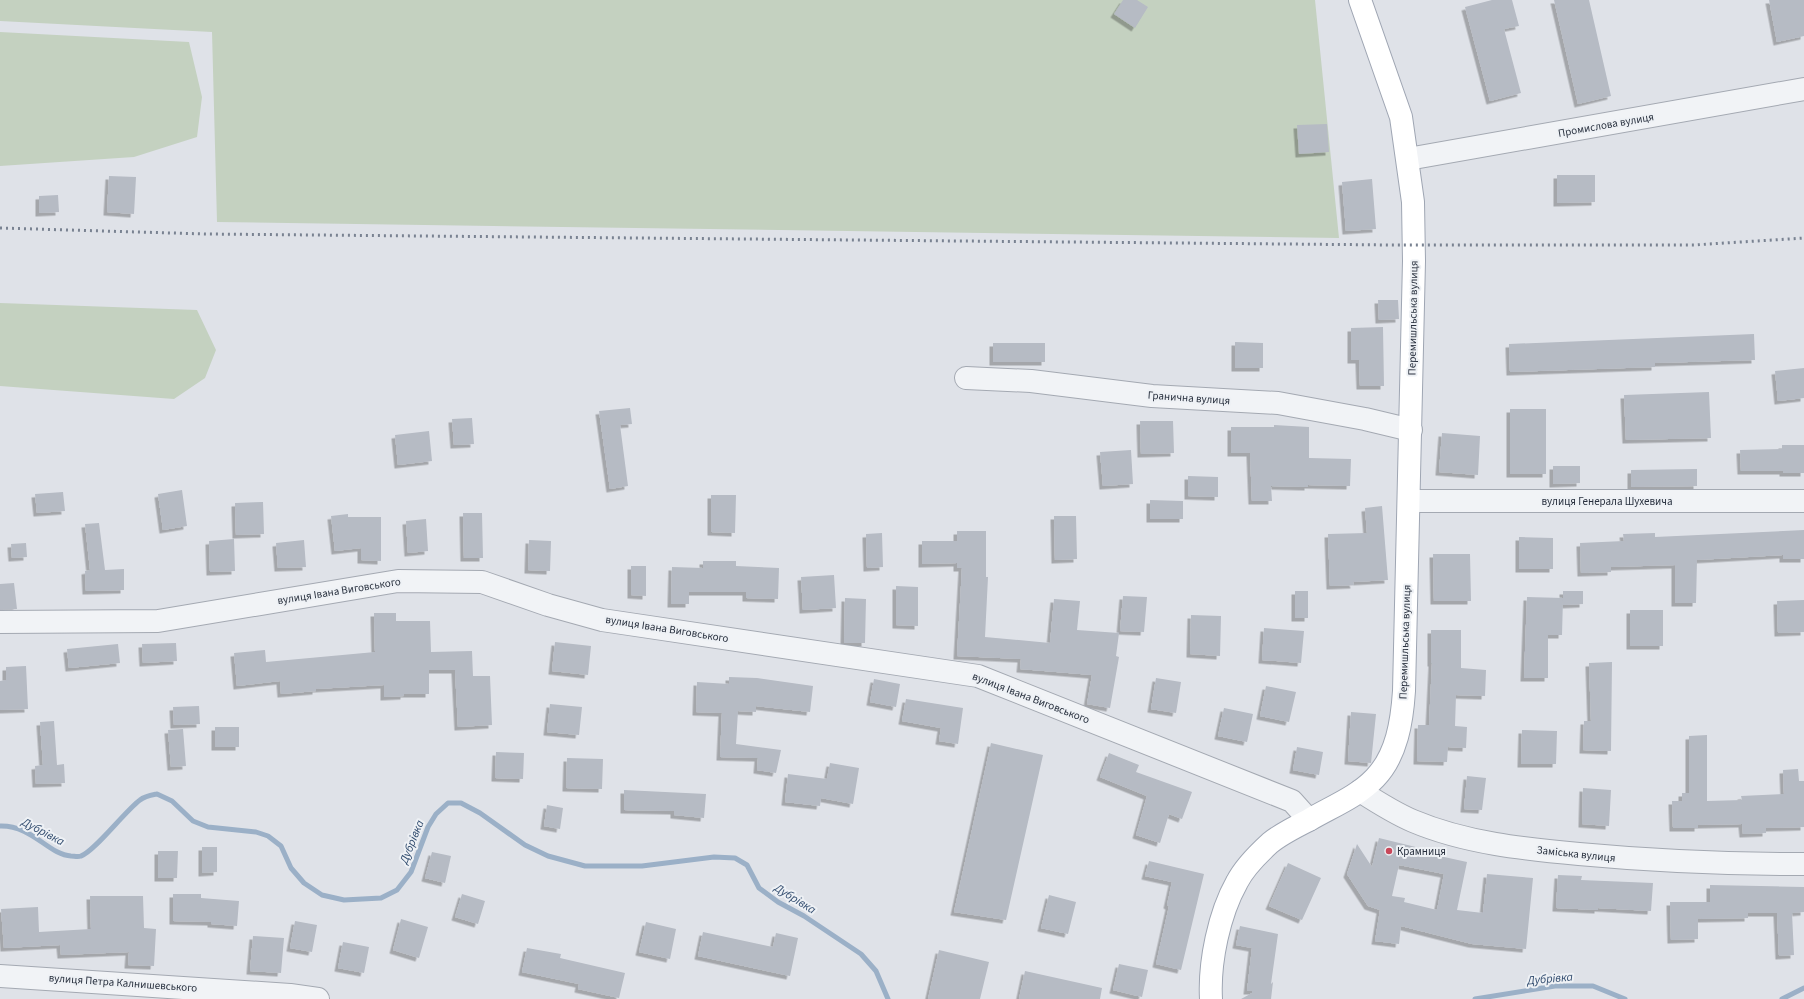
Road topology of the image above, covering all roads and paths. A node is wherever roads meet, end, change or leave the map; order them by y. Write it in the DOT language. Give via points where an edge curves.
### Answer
graph roads {
  1 [pos="1360,0"];
  2 [pos="1804,90"];
  3 [pos="1408,159"];
  4 [pos="966,378"];
  5 [pos="1411,430"];
  6 [pos="1409,501"];
  7 [pos="1804,501"];
  8 [pos="0,622"];
  9 [pos="1360,791"];
  10 [pos="1309,820"];
  11 [pos="1804,864"];
  12 [pos="0,976"];
  13 [pos="318,999"];
  14 [pos="1211,999"];
  1 -- 3 [label="main road, Перемишльська вулиця" via="1401,117"];
  2 -- 3 [label="street, Промислова вулиця"];
  3 -- 5 [label="main road, Перемишльська вулиця" via="1413,202 1414,261"];
  4 -- 5 [label="street, Гранична вулиця" via="1031,381 1152,396 1278,404"];
  5 -- 6 [label="main road, Перемишльська вулиця"];
  6 -- 7 [label="street, вулиця Генерала Шухевича"];
  6 -- 9 [label="main road, Перемишльська вулиця" via="1402,720 1395,745 1387,761 1376,778"];
  8 -- 10 [label="street, вулиця Івана Виговського" via="158,621 398,581 482,582 548,606 602,620 978,676 1292,801"];
  9 -- 10 [label="main road, Перемишльська вулиця"];
  9 -- 11 [label="street, Заміська вулиця" via="1414,821 1484,842 1544,851 1630,859"];
  10 -- 14 [label="main road, Перемишльська вулиця" via="1272,842 1251,862 1237,881 1219,926"];
  12 -- 13 [label="street, вулиця Петра Калнишевського"];
}
